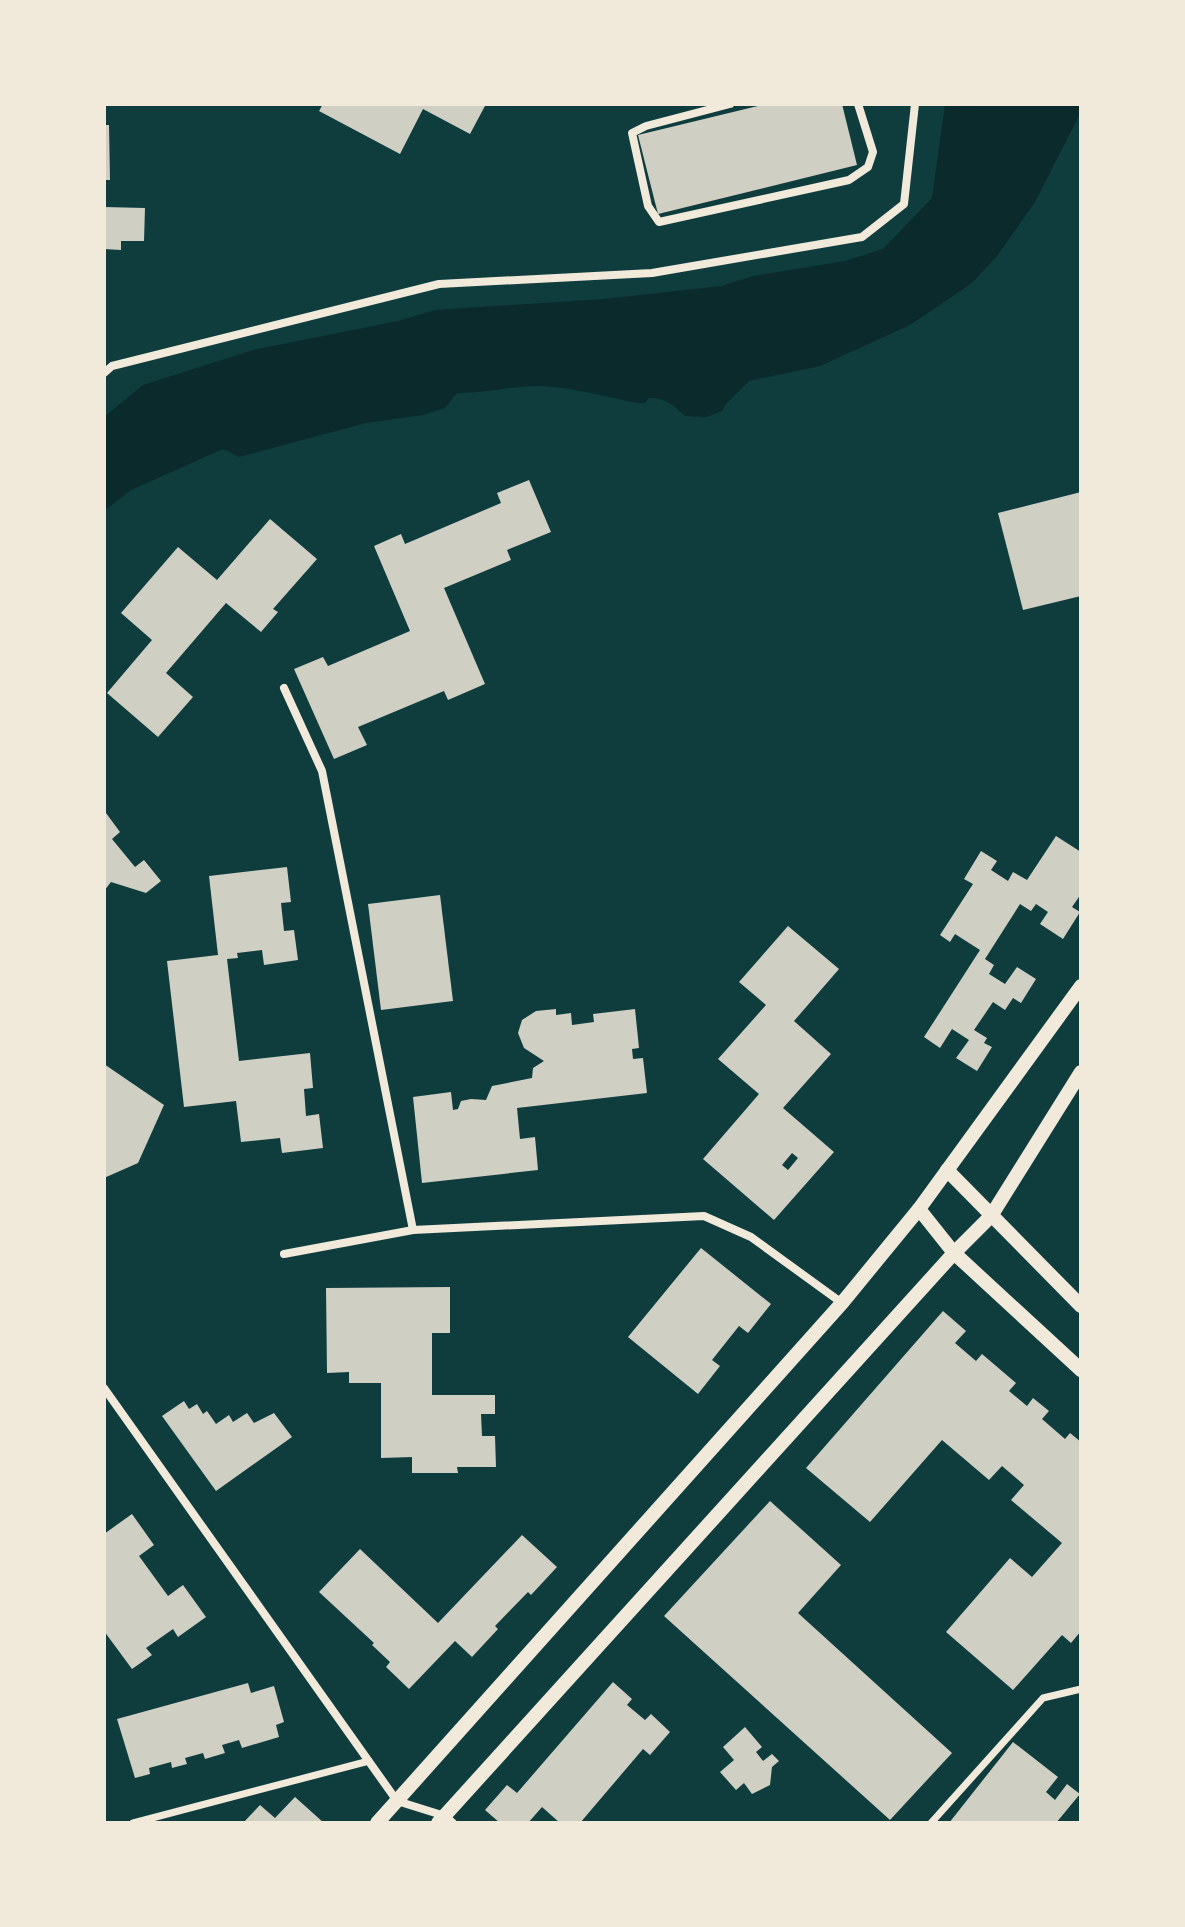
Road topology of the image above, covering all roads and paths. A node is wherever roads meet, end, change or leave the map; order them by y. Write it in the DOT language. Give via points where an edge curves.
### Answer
graph roads {
  1 [pos="730,104"];
  2 [pos="858,104"];
  3 [pos="915,104"];
  4 [pos="104,373"];
  5 [pos="284,688"];
  6 [pos="1081,986"];
  7 [pos="1081,1072"];
  8 [pos="947,1170"];
  9 [pos="919,1209"];
  10 [pos="991,1216"];
  11 [pos="413,1230"];
  12 [pos="954,1253"];
  13 [pos="284,1254"];
  14 [pos="842,1303"];
  15 [pos="1081,1306"];
  16 [pos="1081,1370"];
  17 [pos="104,1388"];
  18 [pos="1081,1689"];
  19 [pos="369,1761"];
  20 [pos="397,1801"];
  21 [pos="445,1821"];
  22 [pos="133,1823"];
  23 [pos="377,1823"];
  24 [pos="931,1823"];
  1 -- 2 [label="street" via="632,133 648,206 659,222 849,180 868,167 873,152"];
  3 -- 4 [label="street" via="904,204 862,237 652,273 439,284 112,366"];
  5 -- 11 [label="street" via="322,771"];
  6 -- 8 [label="street"];
  7 -- 10 [label="street"];
  8 -- 9 [label="street"];
  8 -- 10 [label="street"];
  9 -- 12 [label="street"];
  9 -- 14 [label="street"];
  10 -- 12 [label="street"];
  10 -- 15 [label="street"];
  11 -- 13 [label="street"];
  11 -- 14 [label="street" via="704,1216 751,1237"];
  12 -- 16 [label="street"];
  12 -- 21 [label="street"];
  14 -- 20 [label="street"];
  17 -- 19 [label="street"];
  18 -- 24 [label="street" via="1043,1698"];
  19 -- 20 [label="street"];
  19 -- 22 [label="street"];
  20 -- 21 [label="street"];
  20 -- 23 [label="street"];
}
